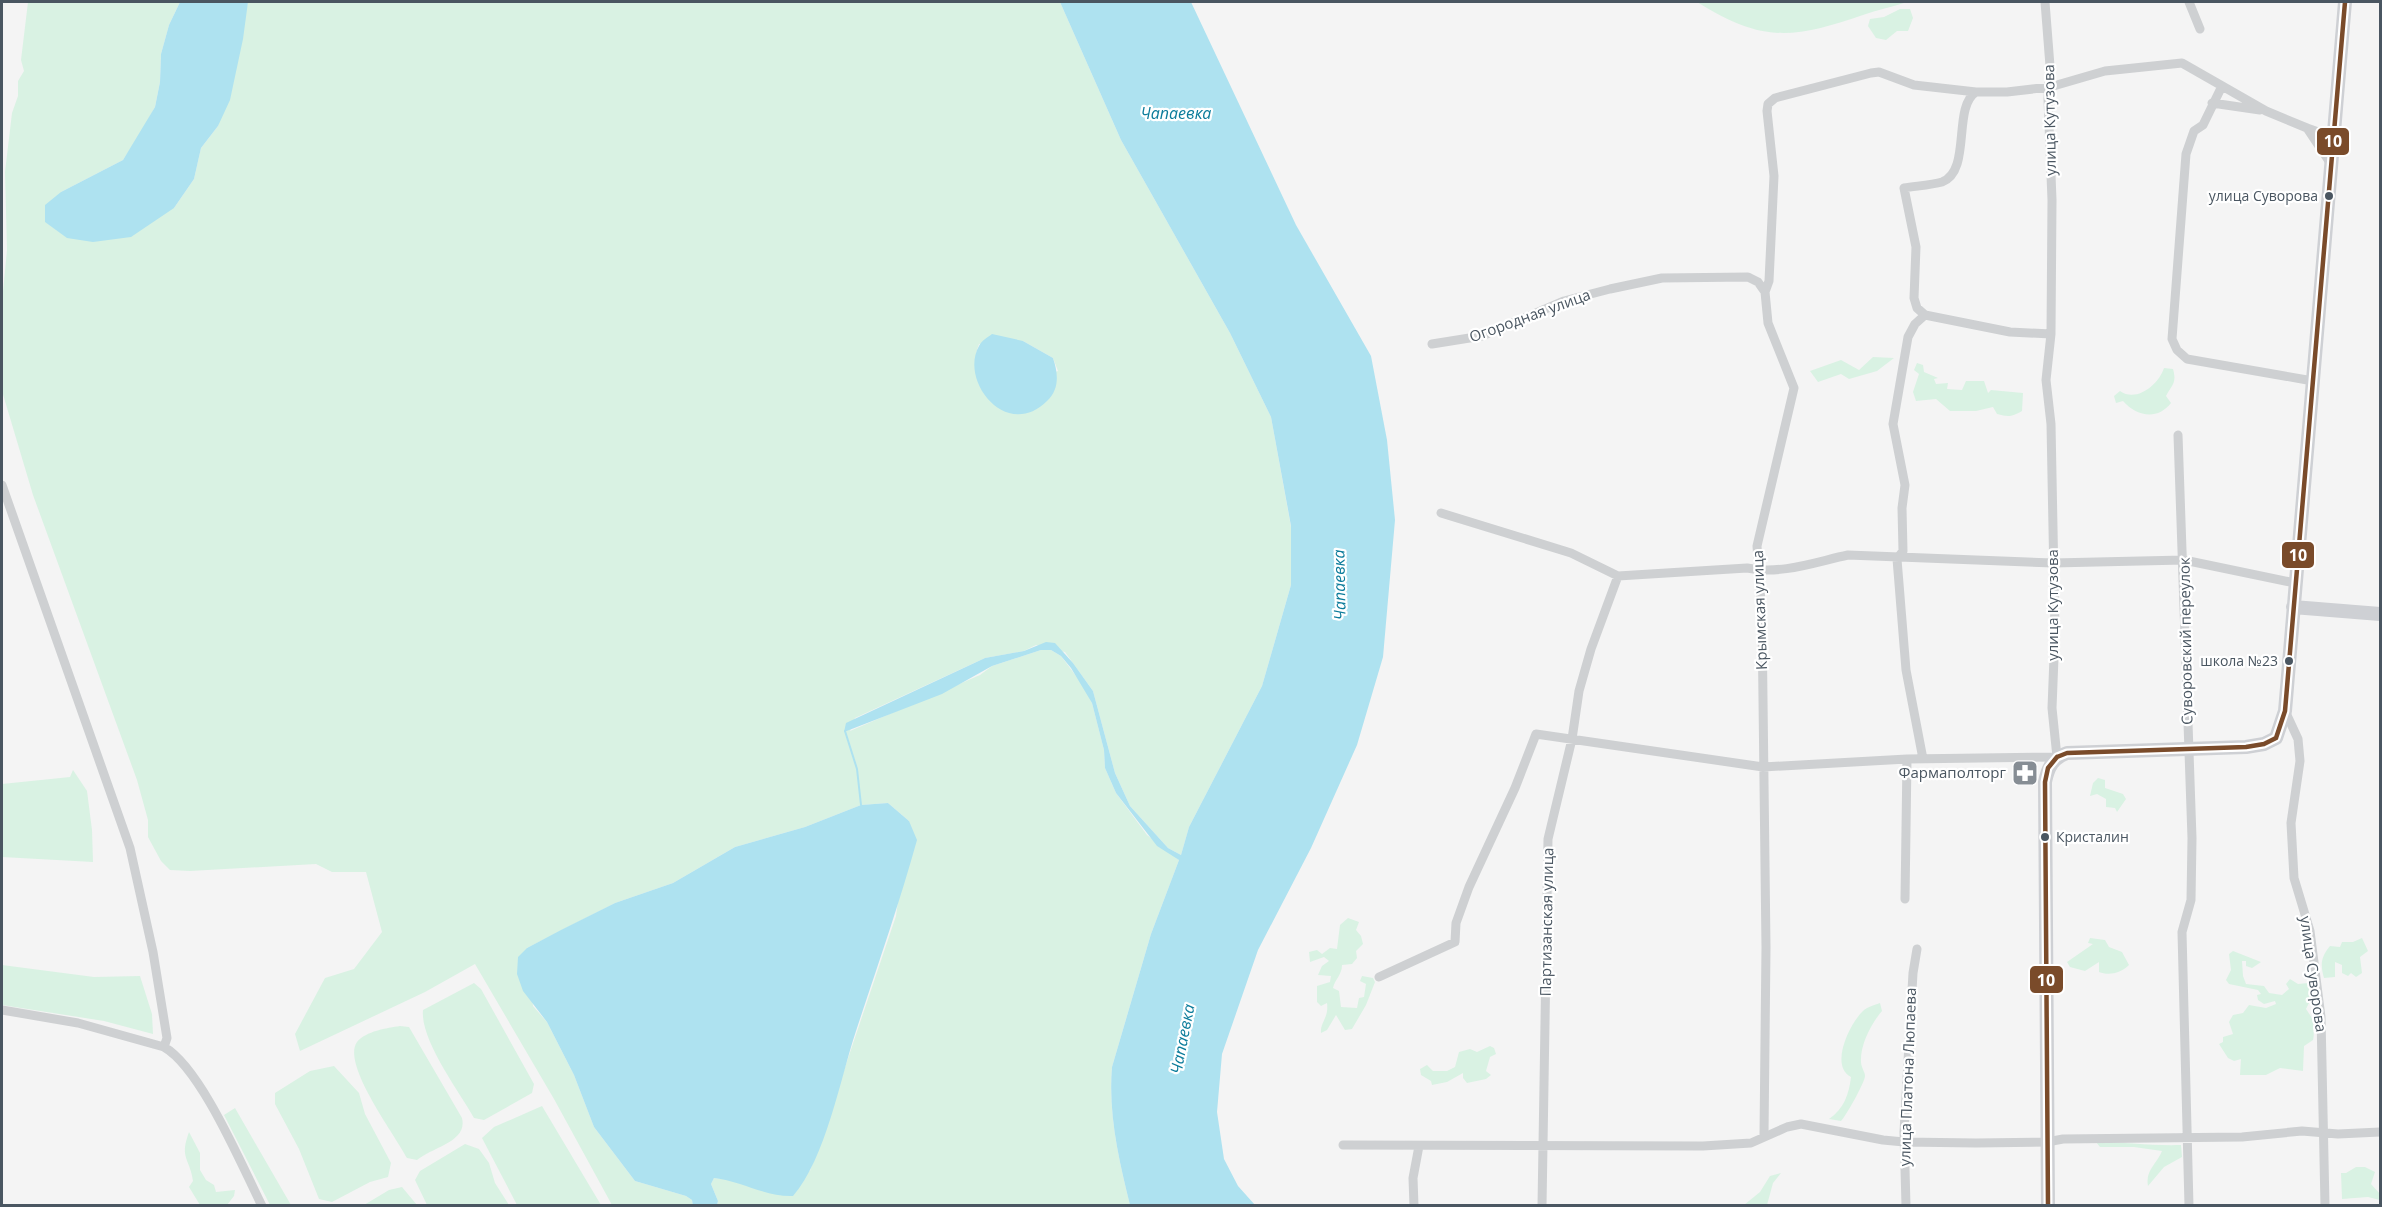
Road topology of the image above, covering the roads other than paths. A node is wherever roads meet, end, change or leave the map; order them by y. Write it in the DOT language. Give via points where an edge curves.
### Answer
graph roads {
  1 [pos="2045,2"];
  2 [pos="2189,2"];
  3 [pos="2344,2"];
  4 [pos="2200,29"];
  5 [pos="2222,86"];
  6 [pos="2050,87"];
  7 [pos="1976,92"];
  8 [pos="2211,103"];
  9 [pos="2266,111"];
  10 [pos="2307,128"];
  11 [pos="2333,130"];
  12 [pos="2331,164"];
  13 [pos="1765,292"];
  14 [pos="1925,315"];
  15 [pos="2051,334"];
  16 [pos="1432,344"];
  17 [pos="2313,381"];
  18 [pos="2178,435"];
  19 [pos="2,484"];
  20 [pos="1441,513"];
  21 [pos="1897,559"];
  22 [pos="2184,560"];
  23 [pos="2053,563"];
  24 [pos="1759,571"];
  25 [pos="1618,576"];
  26 [pos="2295,583"];
  27 [pos="2293,607"];
  28 [pos="2380,614"];
  29 [pos="2285,711"];
  30 [pos="1572,739"];
  31 [pos="2190,748"];
  32 [pos="2057,757"];
  33 [pos="1906,759"];
  34 [pos="1923,759"];
  35 [pos="1763,767"];
  36 [pos="1905,898"];
  37 [pos="1917,949"];
  38 [pos="1379,977"];
  39 [pos="2,1010"];
  40 [pos="164,1047"];
  41 [pos="2325,1131"];
  42 [pos="2380,1132"];
  43 [pos="1764,1136"];
  44 [pos="2187,1137"];
  45 [pos="1904,1142"];
  46 [pos="2047,1142"];
  47 [pos="1543,1144"];
  48 [pos="1343,1145"];
  49 [pos="1419,1146"];
  50 [pos="262,1206"];
  51 [pos="1414,1206"];
  52 [pos="1542,1206"];
  53 [pos="1906,1206"];
  54 [pos="2048,1206"];
  55 [pos="2189,1206"];
  56 [pos="2325,1206"];
  1 -- 6 [label="street, улица Кутузова"];
  2 -- 4 [label="street"];
  3 -- 11 [label="street, улица Суворова"];
  5 -- 6 [label="street" via="2182,63 2105,71"];
  5 -- 8 [label="street"];
  5 -- 9 [label="street"];
  6 -- 7 [label="street"];
  6 -- 15 [label="street, улица Кутузова"];
  7 -- 13 [label="street, Крымская улица" via="1914,85 1879,72 1775,98 1768,104 1774,176"];
  7 -- 14 [label="street" via="1968,100 1959,154 1949,177 1942,182 1904,188 1916,247 1914,298"];
  8 -- 9 [label="street"];
  8 -- 17 [label="street" via="2186,154 2172,339 2187,359"];
  9 -- 10 [label="street"];
  10 -- 11 [label="street" via="2321,133"];
  10 -- 12 [label="street"];
  11 -- 12 [label="street, улица Суворова"];
  12 -- 17 [label="street, улица Суворова"];
  13 -- 16 [label="street, Огородная улица" via="1748,277 1662,278 1564,301 1476,338"];
  13 -- 24 [label="street, Крымская улица" via="1771,335 1794,388 1763,511 1757,546"];
  14 -- 15 [label="street" via="2010,332"];
  14 -- 21 [label="street" via="1908,337 1893,423 1905,485 1903,551"];
  15 -- 23 [label="street, улица Кутузова" via="2046,380 2051,424"];
  17 -- 26 [label="street, улица Суворова"];
  18 -- 22 [label="street, Суворовский переулок"];
  19 -- 40 [label="street" via="130,848 153,952 167,1038"];
  20 -- 25 [label="street" via="1571,553"];
  21 -- 23 [label="street"];
  21 -- 24 [label="street" via="1848,555 1819,564"];
  21 -- 34 [label="street" via="1906,670"];
  22 -- 23 [label="street"];
  22 -- 26 [label="street"];
  22 -- 31 [label="street, Суворовский переулок"];
  23 -- 32 [label="street, улица Кутузова" via="2052,708"];
  24 -- 25 [label="street" via="1746,568"];
  24 -- 35 [label="street, Крымская улица"];
  25 -- 30 [label="street, Партизанская улица" via="1590,649"];
  26 -- 27 [label="street, улица Суворова"];
  27 -- 28 [label="street"];
  27 -- 29 [label="street, улица Суворова"];
  29 -- 31 [label="street, улица Суворова" via="2277,738 2264,744"];
  29 -- 41 [label="street, улица Суворова" via="2298,740 2300,761 2291,823 2294,878 2310,931 2321,1017"];
  30 -- 35 [label="street"];
  30 -- 38 [label="street" via="1536,734 1469,888 1456,923 1455,942"];
  30 -- 47 [label="street, Партизанская улица" via="1548,839"];
  31 -- 32 [label="street" via="2067,753"];
  31 -- 44 [label="street, Суворовский переулок" via="2192,900 2182,932"];
  32 -- 34 [label="street"];
  32 -- 46 [label="street" via="2048,768 2045,782"];
  33 -- 34 [label="street"];
  33 -- 35 [label="street"];
  33 -- 36 [label="street"];
  35 -- 43 [label="street, Крымская улица"];
  37 -- 45 [label="street, улица Платона Люпаева"];
  39 -- 40 [label="street" via="78,1023"];
  40 -- 50 [label="street" via="178,1056 191,1073"];
  41 -- 42 [label="street"];
  41 -- 44 [label="street"];
  41 -- 56 [label="street, улица Суворова"];
  43 -- 45 [label="street" via="1801,1124"];
  43 -- 47 [label="street" via="1751,1143 1703,1146"];
  44 -- 46 [label="street" via="2063,1138"];
  44 -- 55 [label="street, Суворовский переулок"];
  45 -- 46 [label="street"];
  45 -- 53 [label="street, улица Платона Люпаева"];
  46 -- 54 [label="street"];
  47 -- 49 [label="street"];
  47 -- 52 [label="street, Партизанская улица"];
  48 -- 49 [label="street"];
  49 -- 51 [label="street" via="1413,1178"];
}
